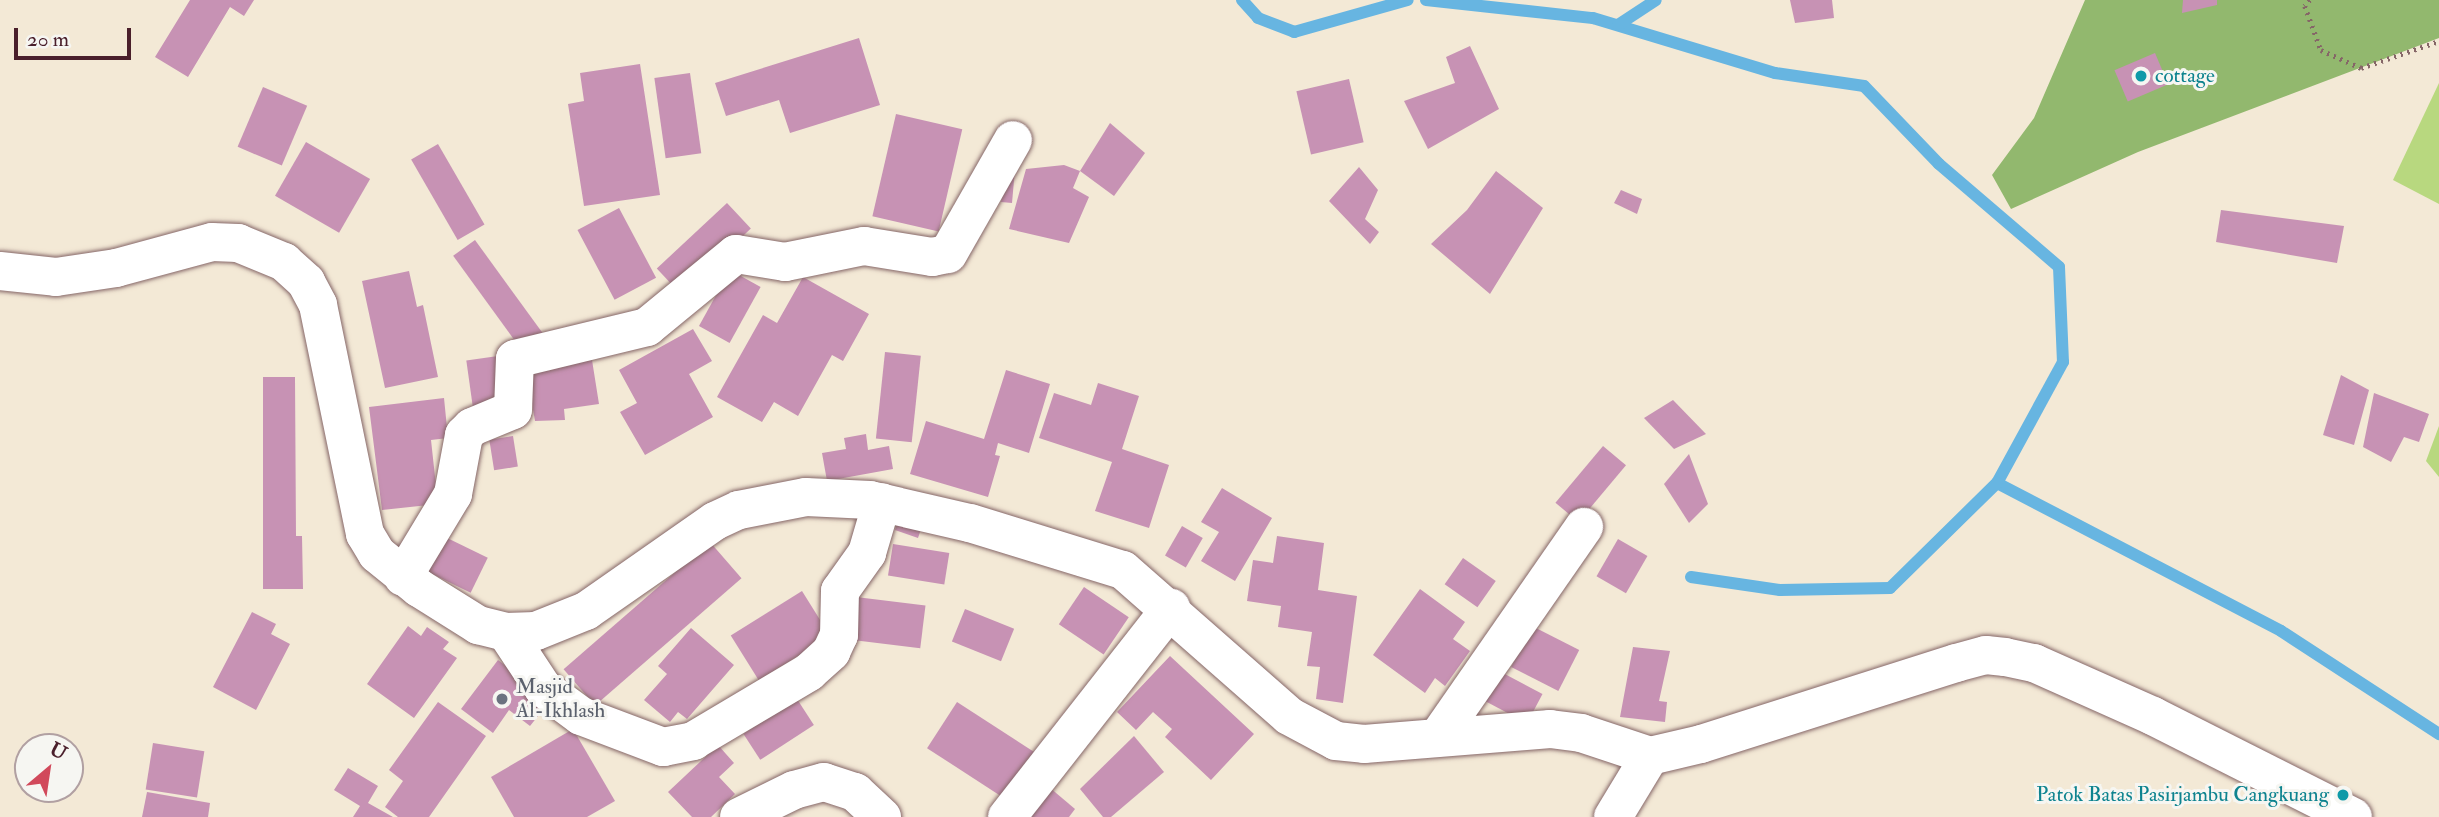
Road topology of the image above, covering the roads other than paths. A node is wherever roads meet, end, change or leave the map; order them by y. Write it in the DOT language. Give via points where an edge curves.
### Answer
graph roads {
  1 [pos="1013,140"];
  2 [pos="0,271"];
  3 [pos="882,502"];
  4 [pos="1584,527"];
  5 [pos="404,577"];
  6 [pos="1171,608"];
  7 [pos="506,632"];
  8 [pos="1438,737"];
  9 [pos="1650,756"];
  10 [pos="2342,815"];
  11 [pos="739,817"];
  12 [pos="882,817"];
  13 [pos="1007,817"];
  14 [pos="1613,817"];
  1 -- 5 [label="street" via="948,254 932,257 864,246 785,262 736,254 647,327 515,359 513,411 472,427 464,435 453,494"];
  2 -- 5 [label="street" via="56,277 116,268 212,242 238,243 284,262 306,282 318,305 365,534 377,554"];
  3 -- 6 [label="street" via="1106,562"];
  3 -- 7 [label="street" via="806,497 739,510 715,521 586,611 536,631"];
  3 -- 7 [label="street" via="867,553 840,591 839,635 831,652 809,672 693,741 663,747 581,716 543,688"];
  4 -- 8 [label="street"];
  5 -- 7 [label="street" via="478,625"];
  6 -- 8 [label="street" via="1289,716 1315,733 1364,744"];
  6 -- 13 [label="street"];
  8 -- 9 [label="street" via="1549,729 1581,733"];
  9 -- 10 [label="street" via="1956,663 2005,657 2034,663 2153,716"];
  9 -- 14 [label="street"];
  11 -- 12 [label="street" via="794,790 824,782 855,792"];
}
